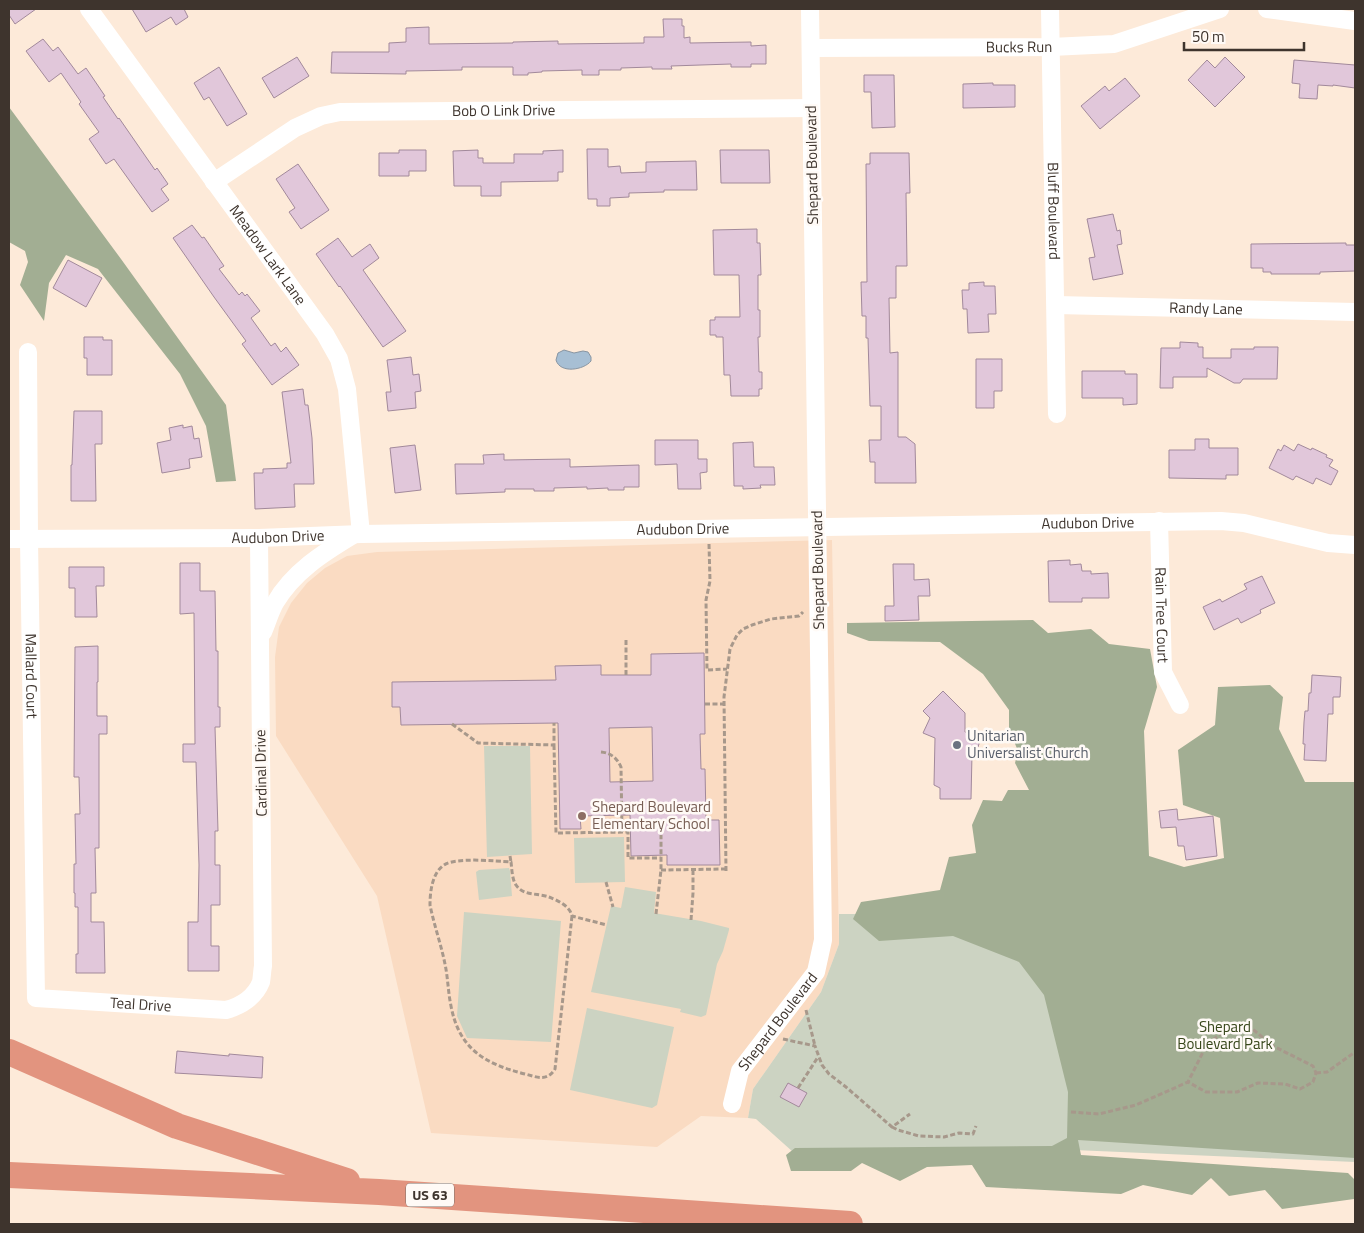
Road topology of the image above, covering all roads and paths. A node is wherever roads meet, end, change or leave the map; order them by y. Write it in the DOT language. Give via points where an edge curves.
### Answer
graph roads {
  1 [pos="89,9"];
  2 [pos="810,9"];
  3 [pos="1050,9"];
  4 [pos="1220,9"];
  5 [pos="1267,9"];
  6 [pos="1355,21"];
  7 [pos="1051,47"];
  8 [pos="811,48"];
  9 [pos="811,108"];
  10 [pos="214,182"];
  11 [pos="1056,304"];
  12 [pos="1355,312"];
  13 [pos="28,352"];
  14 [pos="1057,414"];
  15 [pos="1159,521"];
  16 [pos="817,526"];
  17 [pos="358,534"];
  18 [pos="259,538"];
  19 [pos="9,539"];
  20 [pos="29,539"];
  21 [pos="709,544"];
  22 [pos="1355,545"];
  23 [pos="805,618"];
  24 [pos="260,639"];
  25 [pos="626,640"];
  26 [pos="728,668"];
  27 [pos="626,675"];
  28 [pos="705,704"];
  29 [pos="724,704"];
  30 [pos="1180,705"];
  31 [pos="554,723"];
  32 [pos="452,724"];
  33 [pos="554,744"];
  34 [pos="601,752"];
  35 [pos="622,832"];
  36 [pos="661,835"];
  37 [pos="510,856"];
  38 [pos="661,858"];
  39 [pos="511,862"];
  40 [pos="661,870"];
  41 [pos="693,870"];
  42 [pos="606,882"];
  43 [pos="613,907"];
  44 [pos="656,914"];
  45 [pos="572,916"];
  46 [pos="691,920"];
  47 [pos="607,925"];
  48 [pos="802,990"];
  49 [pos="36,998"];
  50 [pos="244,1002"];
  51 [pos="768,1036"];
  52 [pos="815,1046"];
  53 [pos="9,1052"];
  54 [pos="1355,1052"];
  55 [pos="819,1056"];
  56 [pos="1316,1073"];
  57 [pos="1188,1082"];
  58 [pos="798,1088"];
  59 [pos="732,1104"];
  60 [pos="1071,1112"];
  61 [pos="910,1114"];
  62 [pos="976,1126"];
  63 [pos="892,1127"];
  64 [pos="9,1176"];
  65 [pos="379,1192"];
  66 [pos="850,1224"];
  1 -- 10 [label="street, Meadow Lark Lane"];
  2 -- 8 [label="street, Shepard Boulevard"];
  3 -- 7 [label="street, Bluff Boulevard"];
  4 -- 7 [label="street, Bucks Run" via="1114,44"];
  5 -- 6 [label="street"];
  7 -- 8 [label="street, Bucks Run"];
  7 -- 11 [label="street, Bluff Boulevard"];
  8 -- 9 [label="street, Shepard Boulevard"];
  9 -- 10 [label="street, Bob O Link Drive" via="340,112 295,128"];
  9 -- 16 [label="street, Shepard Boulevard"];
  10 -- 17 [label="street, Meadow Lark Lane" via="325,334 339,360 347,389"];
  11 -- 12 [label="street, Randy Lane"];
  11 -- 14 [label="street, Bluff Boulevard"];
  13 -- 20 [label="street, Mallard Court"];
  15 -- 16 [label="street, Audubon Drive"];
  15 -- 22 [label="street, Audubon Drive" via="1221,520 1328,543"];
  15 -- 30 [label="street, Rain Tree Court" via="1163,672"];
  16 -- 17 [label="street, Audubon Drive"];
  16 -- 48 [label="street, Shepard Boulevard" via="823,940 816,972"];
  17 -- 18 [label="street, Audubon Drive"];
  17 -- 24 [label="street" via="323,553 296,575 274,603"];
  18 -- 20 [label="street, Audubon Drive"];
  18 -- 24 [label="street, Cardinal Drive"];
  19 -- 20 [label="street, Audubon Drive"];
  20 -- 49 [label="street, Mallard Court"];
  21 -- 26 [label="path" via="707,670"];
  23 -- 26 [label="path" via="805,610 799,616 771,619 743,629 730,649"];
  24 -- 50 [label="street, Cardinal Drive" via="263,966 261,982"];
  25 -- 27 [label="path"];
  26 -- 29 [label="path"];
  28 -- 29 [label="path"];
  29 -- 41 [label="path" via="726,870"];
  31 -- 33 [label="path"];
  32 -- 33 [label="path" via="478,743"];
  33 -- 35 [label="path" via="556,832"];
  34 -- 35 [label="path" via="614,756 621,767"];
  35 -- 38 [label="path" via="628,832 628,858"];
  36 -- 38 [label="path"];
  37 -- 39 [label="path"];
  38 -- 40 [label="path"];
  39 -- 45 [label="path" via="516,886 566,906"];
  39 -- 45 [label="path" via="483,860 446,864 436,876 430,896 455,1020 470,1046 490,1063 537,1077 551,1075 555,1068"];
  40 -- 41 [label="path"];
  40 -- 44 [label="path"];
  41 -- 46 [label="path"];
  42 -- 43 [label="path"];
  45 -- 47 [label="path"];
  48 -- 51 [label="street, Shepard Boulevard"];
  48 -- 52 [label="path"];
  49 -- 50 [label="street, Teal Drive" via="215,1010 226,1010"];
  51 -- 52 [label="path"];
  51 -- 59 [label="street, Shepard Boulevard" via="740,1071"];
  52 -- 55 [label="path"];
  53 -- 65 [label="highway" via="177,1126"];
  54 -- 56 [label="path" via="1327,1072"];
  55 -- 58 [label="path"];
  55 -- 63 [label="path" via="829,1074"];
  56 -- 57 [label="path" via="1313,1082 1300,1089 1284,1084 1258,1083 1237,1092 1206,1092"];
  56 -- 57 [label="path" via="1313,1066 1273,1046 1249,1026 1225,1031 1207,1044"];
  57 -- 60 [label="path" via="1136,1105 1099,1114"];
  61 -- 63 [label="path"];
  62 -- 63 [label="path" via="973,1134 944,1137 919,1136"];
  64 -- 65 [label="highway, US 63"];
  65 -- 66 [label="highway, US 63"];
}
